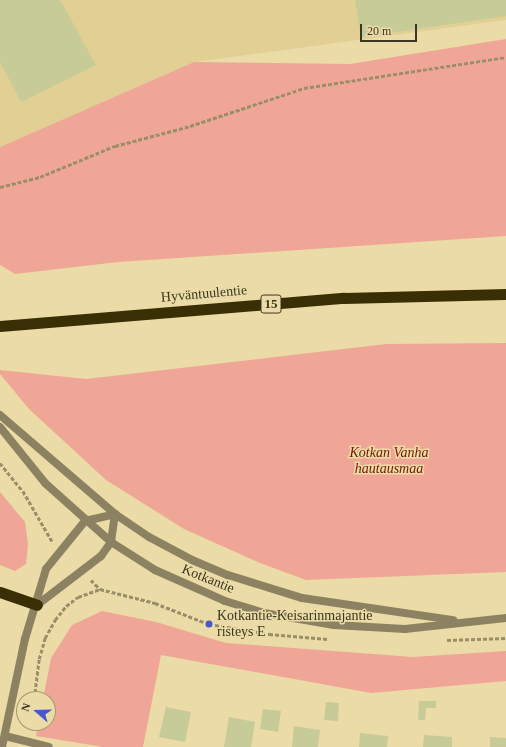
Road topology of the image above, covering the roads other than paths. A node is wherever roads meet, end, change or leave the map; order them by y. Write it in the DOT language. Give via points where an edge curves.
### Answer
graph roads {
  1 [pos="506,294"];
  2 [pos="0,326"];
  3 [pos="0,415"];
  4 [pos="0,427"];
  5 [pos="116,514"];
  6 [pos="85,521"];
  7 [pos="111,542"];
  8 [pos="0,592"];
  9 [pos="37,605"];
  10 [pos="506,618"];
  11 [pos="462,621"];
  12 [pos="5,736"];
  13 [pos="2,747"];
  14 [pos="49,747"];
  1 -- 2 [label="highway, Hyväntuulentie / 15" via="344,298"];
  3 -- 5 [label="street, Kotkantie"];
  4 -- 6 [label="street, Kotkantie" via="26,463"];
  5 -- 6 [label="street"];
  5 -- 7 [label="street"];
  5 -- 11 [label="street, Kotkantie" via="149,537 192,560 275,592 335,605"];
  6 -- 7 [label="street, Kotkantie"];
  6 -- 9 [label="street" via="46,569"];
  7 -- 9 [label="street" via="93,564"];
  7 -- 11 [label="street, Kotkantie" via="182,583 225,601 264,613 334,625 375,628 405,629"];
  8 -- 9 [label="highway"];
  9 -- 12 [label="street" via="25,639"];
  10 -- 11 [label="street, Kotkantie"];
  12 -- 13 [label="street"];
  12 -- 14 [label="street"];
}
